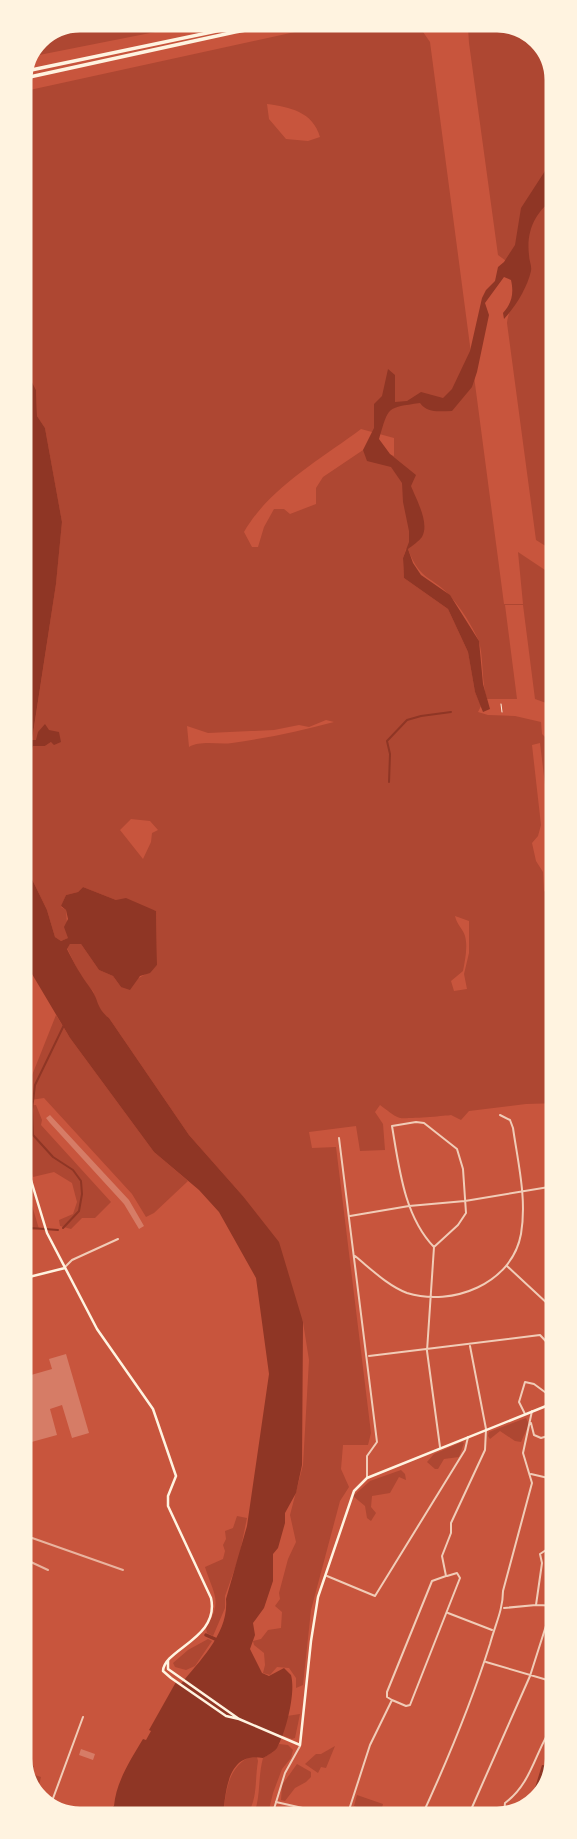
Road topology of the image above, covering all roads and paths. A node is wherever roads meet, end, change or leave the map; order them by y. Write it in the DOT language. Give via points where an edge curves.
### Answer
graph roads {
  1 [pos="232,28"];
  2 [pos="258,28"];
  3 [pos="29,71"];
  4 [pos="28,77"];
  5 [pos="501,704"];
  6 [pos="502,712"];
  7 [pos="500,1115"];
  8 [pos="339,1138"];
  9 [pos="28,1176"];
  10 [pos="549,1187"];
  11 [pos="523,1191"];
  12 [pos="465,1201"];
  13 [pos="409,1206"];
  14 [pos="349,1216"];
  15 [pos="118,1239"];
  16 [pos="434,1247"];
  17 [pos="355,1255"];
  18 [pos="506,1265"];
  19 [pos="65,1268"];
  20 [pos="28,1276"];
  21 [pos="430,1298"];
  22 [pos="549,1305"];
  23 [pos="549,1344"];
  24 [pos="470,1346"];
  25 [pos="427,1351"];
  26 [pos="368,1357"];
  27 [pos="549,1359"];
  28 [pos="549,1379"];
  29 [pos="549,1394"];
  30 [pos="549,1405"];
  31 [pos="532,1411"];
  32 [pos="524,1414"];
  33 [pos="531,1423"];
  34 [pos="486,1429"];
  35 [pos="468,1436"];
  36 [pos="549,1436"];
  37 [pos="440,1448"];
  38 [pos="530,1474"];
  39 [pos="367,1478"];
  40 [pos="549,1478"];
  41 [pos="549,1548"];
  42 [pos="326,1575"];
  43 [pos="446,1576"];
  44 [pos="536,1605"];
  45 [pos="549,1607"];
  46 [pos="503,1608"];
  47 [pos="447,1612"];
  48 [pos="549,1616"];
  49 [pos="494,1631"];
  50 [pos="169,1658"];
  51 [pos="485,1662"];
  52 [pos="530,1676"];
  53 [pos="549,1681"];
  54 [pos="391,1700"];
  55 [pos="83,1717"];
  56 [pos="239,1718"];
  57 [pos="549,1732"];
  58 [pos="300,1745"];
  59 [pos="52,1802"];
  60 [pos="275,1802"];
  61 [pos="307,1809"];
  62 [pos="504,1810"];
  63 [pos="273,1811"];
  64 [pos="328,1811"];
  65 [pos="349,1811"];
  66 [pos="424,1811"];
  67 [pos="470,1811"];
  1 -- 3 [label="highway"];
  2 -- 4 [label="highway"];
  5 -- 6 [label="path"];
  7 -- 11 [label="street" via="510,1120 513,1128"];
  8 -- 14 [label="street"];
  9 -- 19 [label="main road" via="42,1223"];
  10 -- 11 [label="street"];
  11 -- 12 [label="street"];
  11 -- 18 [label="street" via="521,1237"];
  12 -- 13 [label="street"];
  12 -- 13 [label="street" via="457,1149 424,1123 416,1122 392,1126"];
  12 -- 16 [label="street" via="466,1213 458,1225"];
  13 -- 14 [label="street"];
  13 -- 16 [label="street" via="421,1234"];
  14 -- 17 [label="street"];
  15 -- 19 [label="street"];
  16 -- 21 [label="street"];
  17 -- 21 [label="street" via="404,1292"];
  17 -- 26 [label="street"];
  18 -- 21 [label="street" via="484,1285 456,1296"];
  18 -- 22 [label="street"];
  19 -- 20 [label="main road"];
  19 -- 50 [label="main road" via="97,1329 153,1409 176,1476 168,1506 211,1598 198,1636"];
  21 -- 25 [label="street"];
  23 -- 24 [label="street" via="541,1335"];
  24 -- 25 [label="street"];
  24 -- 34 [label="street"];
  25 -- 26 [label="street"];
  25 -- 37 [label="street"];
  26 -- 39 [label="street" via="377,1442 367,1456"];
  27 -- 28 [label="street"];
  29 -- 32 [label="street" via="525,1382 519,1402"];
  30 -- 31 [label="main road"];
  31 -- 32 [label="main road"];
  31 -- 33 [label="street"];
  32 -- 34 [label="main road"];
  33 -- 36 [label="street" via="534,1435"];
  33 -- 38 [label="street" via="523,1453"];
  34 -- 35 [label="main road"];
  34 -- 43 [label="street" via="485,1450 451,1523 442,1556"];
  35 -- 37 [label="main road"];
  35 -- 42 [label="street" via="465,1450 375,1596"];
  37 -- 39 [label="main road"];
  38 -- 40 [label="street"];
  38 -- 46 [label="street"];
  39 -- 42 [label="main road" via="350,1498"];
  41 -- 44 [label="street" via="540,1553"];
  42 -- 58 [label="main road" via="311,1641"];
  43 -- 47 [label="street" via="457,1573 460,1578"];
  43 -- 54 [label="street" via="432,1581 387,1692"];
  44 -- 45 [label="street"];
  44 -- 46 [label="street"];
  46 -- 49 [label="street"];
  47 -- 49 [label="street"];
  47 -- 54 [label="street" via="410,1705"];
  48 -- 52 [label="street"];
  49 -- 51 [label="street"];
  50 -- 56 [label="main road" via="167,1667"];
  50 -- 56 [label="main road" via="164,1673 226,1716"];
  51 -- 52 [label="street"];
  51 -- 66 [label="street"];
  52 -- 53 [label="street"];
  52 -- 67 [label="street"];
  54 -- 65 [label="street" via="370,1745"];
  55 -- 59 [label="street"];
  56 -- 58 [label="main road"];
  57 -- 62 [label="street" via="526,1782 505,1803"];
  58 -- 60 [label="street"];
  60 -- 61 [label="street"];
  60 -- 63 [label="street"];
  61 -- 64 [label="street"];
}
